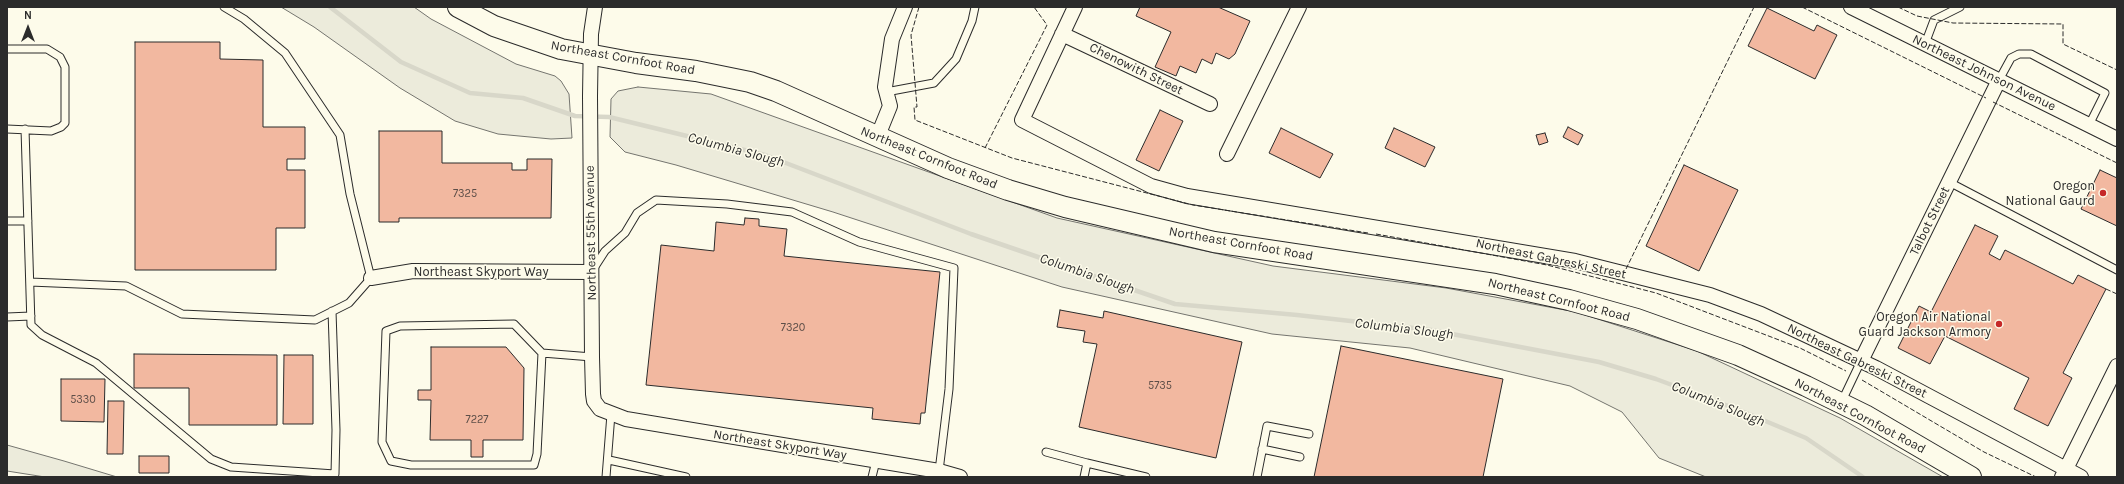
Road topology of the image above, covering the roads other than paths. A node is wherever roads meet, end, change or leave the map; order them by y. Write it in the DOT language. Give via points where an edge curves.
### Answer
graph roads {
  1 [pos="224,7"];
  2 [pos="458,7"];
  3 [pos="595,7"];
  4 [pos="905,7"];
  5 [pos="975,7"];
  6 [pos="1075,7"];
  7 [pos="1851,7"];
  8 [pos="1960,7"];
  9 [pos="1294,9"];
  10 [pos="1062,34"];
  11 [pos="1925,44"];
  12 [pos="7,49"];
  13 [pos="590,55"];
  14 [pos="1999,80"];
  15 [pos="886,92"];
  16 [pos="1210,104"];
  17 [pos="2089,125"];
  18 [pos="7,129"];
  19 [pos="25,129"];
  20 [pos="878,138"];
  21 [pos="2117,139"];
  22 [pos="1227,154"];
  23 [pos="1949,182"];
  24 [pos="7,221"];
  25 [pos="28,221"];
  26 [pos="2117,270"];
  27 [pos="591,272"];
  28 [pos="371,278"];
  29 [pos="30,282"];
  30 [pos="332,311"];
  31 [pos="31,316"];
  32 [pos="7,317"];
  33 [pos="542,353"];
  34 [pos="592,357"];
  35 [pos="1861,361"];
  36 [pos="2117,366"];
  37 [pos="1841,403"];
  38 [pos="606,411"];
  39 [pos="1309,434"];
  40 [pos="1262,449"];
  41 [pos="1046,452"];
  42 [pos="1300,458"];
  43 [pos="609,460"];
  44 [pos="876,461"];
  45 [pos="1087,463"];
  46 [pos="939,471"];
  47 [pos="2064,473"];
  48 [pos="956,476"];
  49 [pos="606,477"];
  50 [pos="686,477"];
  51 [pos="872,477"];
  52 [pos="1084,477"];
  53 [pos="1146,477"];
  54 [pos="1256,477"];
  55 [pos="1971,477"];
  56 [pos="2081,477"];
  1 -- 28 [label="lane" via="244,19 285,53 340,135 350,194"];
  2 -- 13 [label="street, Northeast Cornfoot Road" via="522,37"];
  3 -- 13 [label="street, Northeast 55th Avenue"];
  4 -- 15 [label="street" via="892,39"];
  5 -- 15 [label="lane" via="956,59 934,83"];
  6 -- 10 [label="street"];
  7 -- 11 [label="street, Northeast Johnson Avenue"];
  8 -- 11 [label="lane" via="1934,20"];
  9 -- 22 [label="street"];
  10 -- 16 [label="street, Chenowith Street"];
  10 -- 35 [label="street, Northeast Gabreski Street" via="1022,120 1152,186 1187,196 1575,261 1710,295 1761,314"];
  11 -- 14 [label="street, Northeast Johnson Avenue"];
  12 -- 19 [label="lane" via="47,49 60,57 65,67 65,123 51,131"];
  13 -- 20 [label="street, Northeast Cornfoot Road" via="750,82 776,91"];
  13 -- 27 [label="street, Northeast 55th Avenue"];
  14 -- 17 [label="street, Northeast Johnson Avenue"];
  14 -- 17 [label="lane" via="2011,58 2020,54 2030,54 2105,93"];
  14 -- 23 [label="street, Talbot Street"];
  15 -- 20 [label="street" via="890,106"];
  17 -- 21 [label="street, Northeast Johnson Avenue"];
  18 -- 19 [label="lane"];
  19 -- 25 [label="lane"];
  20 -- 37 [label="street, Northeast Cornfoot Road" via="1008,190 1177,234 1241,247 1495,284 1609,311 1683,334 1738,355"];
  23 -- 26 [label="lane"];
  23 -- 35 [label="street, Talbot Street"];
  24 -- 25 [label="lane"];
  25 -- 29 [label="lane"];
  27 -- 28 [label="street, Northeast Skyport Way" via="413,271"];
  27 -- 34 [label="street, Northeast 55th Avenue"];
  27 -- 46 [label="lane" via="605,251 625,233 637,214 656,200 727,204 792,212 859,242 954,268 949,390"];
  28 -- 30 [label="lane" via="348,303"];
  29 -- 30 [label="lane" via="126,286 182,314 315,320"];
  29 -- 31 [label="lane"];
  30 -- 31 [label="lane" via="335,474 231,467 211,459 96,363 42,335 31,325"];
  31 -- 32 [label="lane"];
  33 -- 33 [label="lane" via="538,454 534,465 411,465 391,461 382,442 386,331 400,326 514,324"];
  33 -- 34 [label="lane"];
  34 -- 38 [label="street, Northeast 55th Avenue" via="594,401"];
  35 -- 37 [label="lane"];
  35 -- 47 [label="street, Northeast Gabreski Street"];
  36 -- 47 [label="street"];
  37 -- 55 [label="street, Northeast Cornfoot Road"];
  38 -- 43 [label="lane"];
  38 -- 44 [label="street, Northeast Skyport Way" via="626,419"];
  39 -- 40 [label="lane" via="1267,426"];
  40 -- 42 [label="lane"];
  40 -- 54 [label="lane"];
  41 -- 45 [label="lane"];
  43 -- 49 [label="lane"];
  43 -- 50 [label="lane"];
  44 -- 46 [label="street, Northeast Skyport Way"];
  44 -- 51 [label="lane"];
  45 -- 52 [label="lane"];
  45 -- 53 [label="lane"];
  46 -- 48 [label="street, Northeast Skyport Way"];
  47 -- 56 [label="street, Northeast Gabreski Street"];
}
